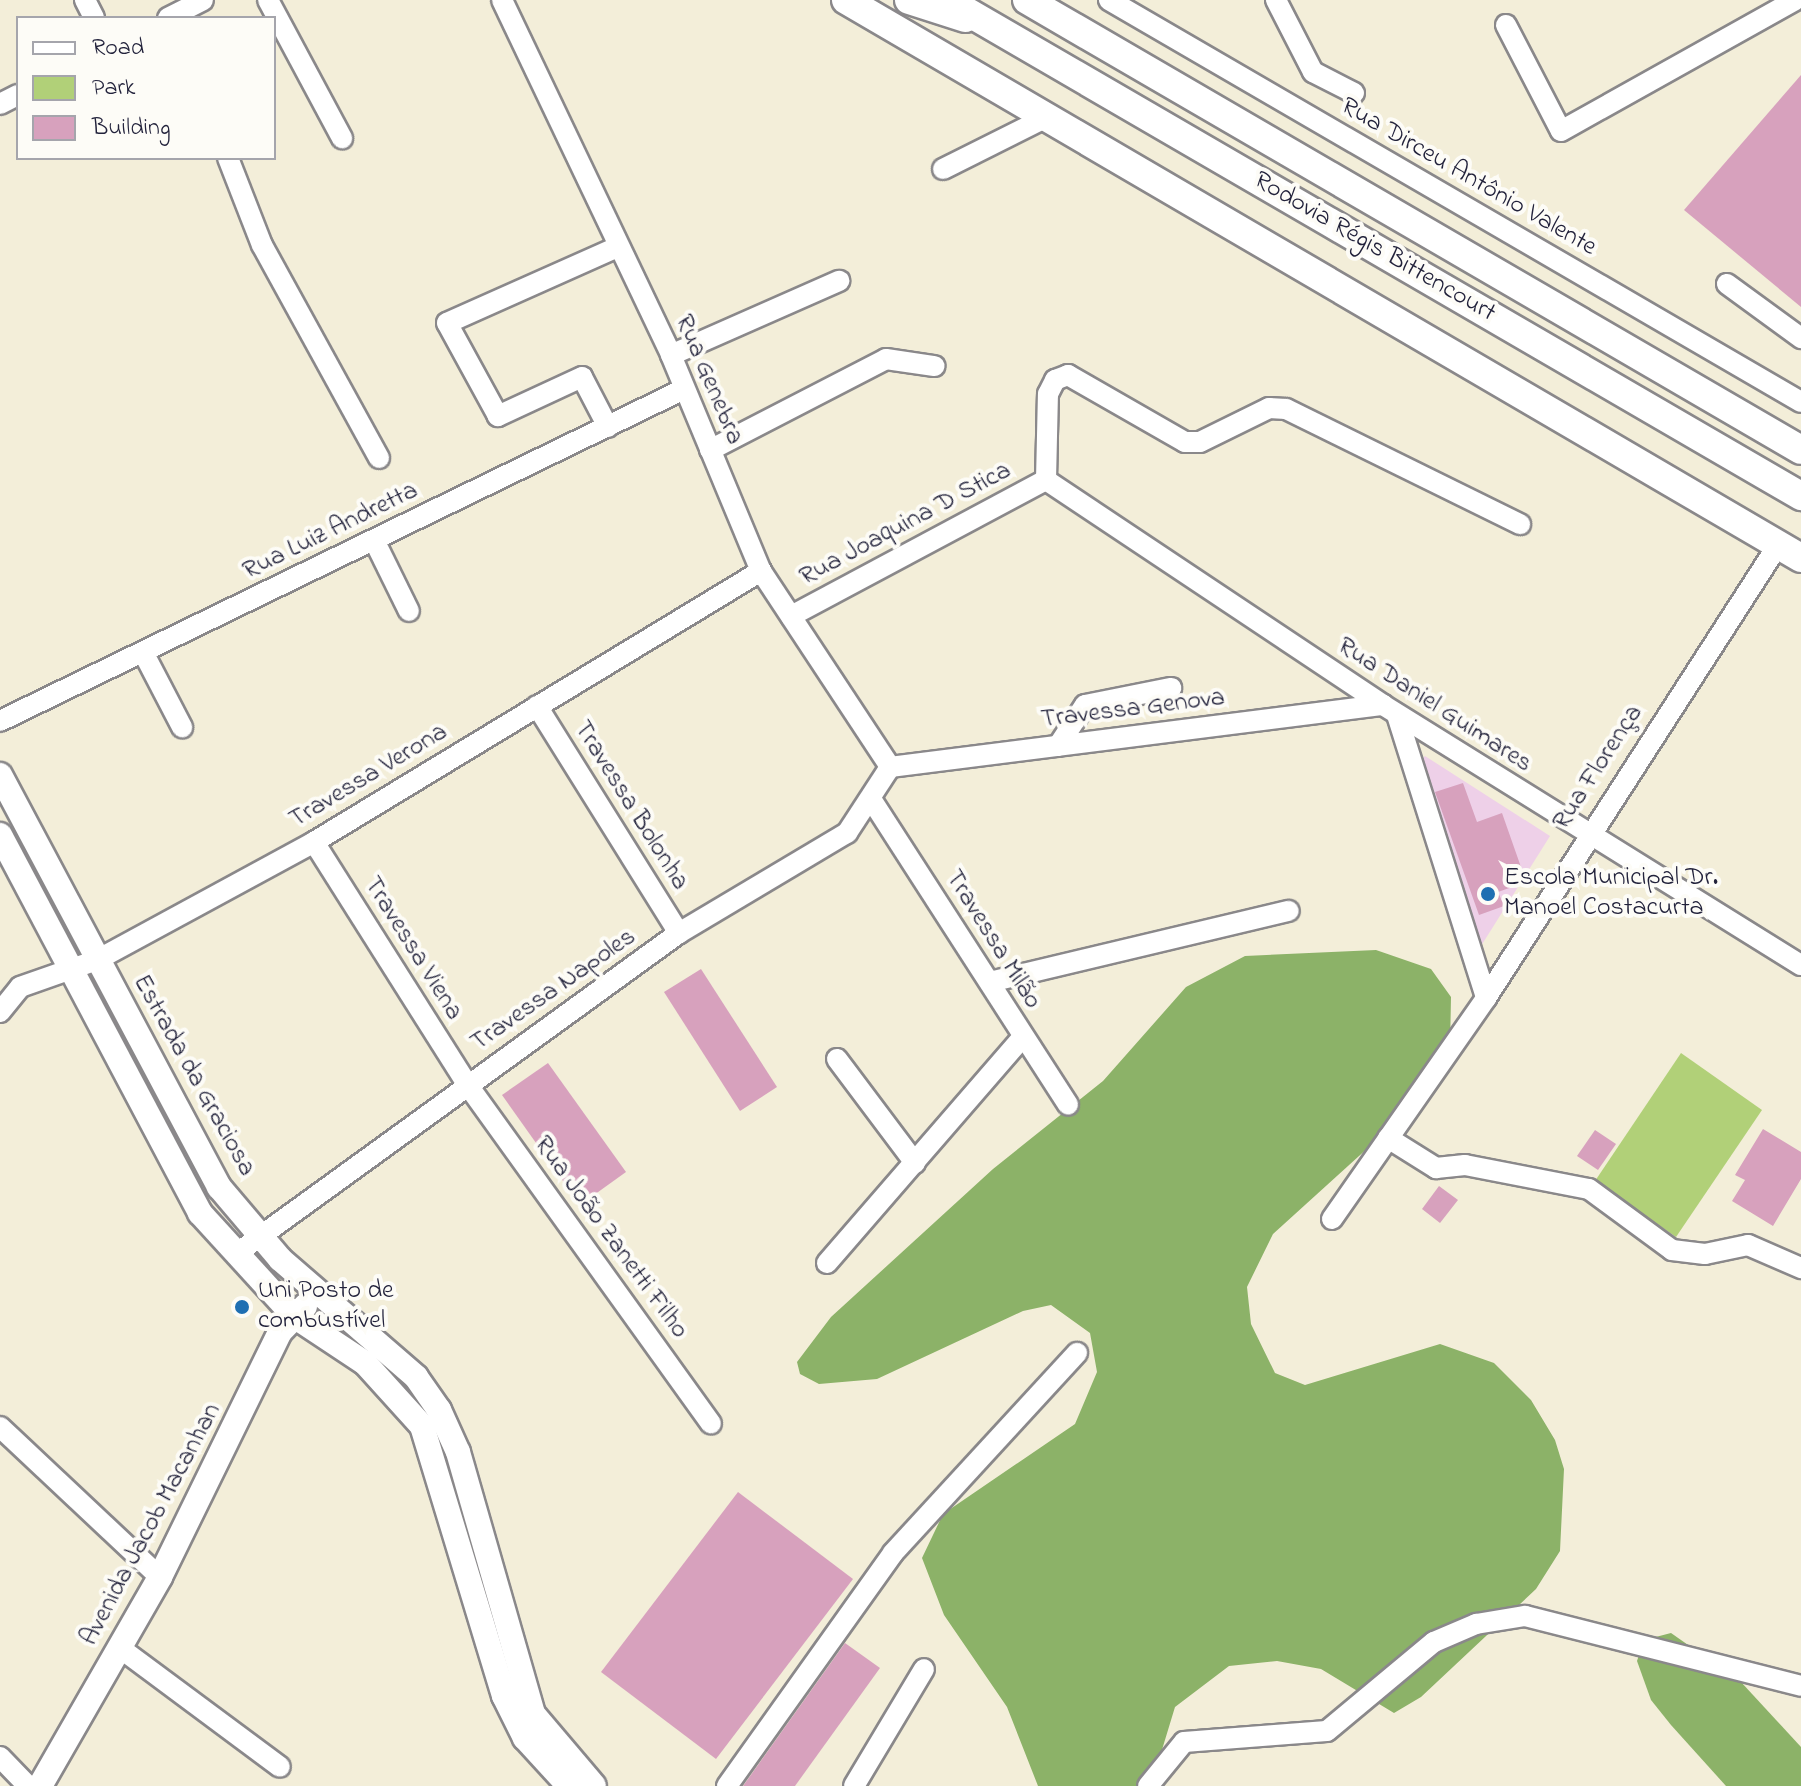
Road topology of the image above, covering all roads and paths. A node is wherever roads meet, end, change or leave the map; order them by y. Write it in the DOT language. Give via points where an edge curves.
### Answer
graph roads {
  1 [pos="203,0"];
  2 [pos="268,0"];
  3 [pos="502,0"];
  4 [pos="846,0"];
  5 [pos="909,0"];
  6 [pos="947,0"];
  7 [pos="1027,0"];
  8 [pos="1109,0"];
  9 [pos="1276,0"];
  10 [pos="1795,0"];
  11 [pos="172,16"];
  12 [pos="1506,25"];
  13 [pos="996,28"];
  14 [pos="1354,93"];
  15 [pos="1047,117"];
  16 [pos="342,138"];
  17 [pos="229,160"];
  18 [pos="943,169"];
  19 [pos="618,247"];
  20 [pos="839,281"];
  21 [pos="1727,284"];
  22 [pos="1801,338"];
  23 [pos="671,355"];
  24 [pos="934,366"];
  25 [pos="684,389"];
  26 [pos="1801,402"];
  27 [pos="608,427"];
  28 [pos="710,450"];
  29 [pos="1801,450"];
  30 [pos="379,458"];
  31 [pos="1046,480"];
  32 [pos="1801,496"];
  33 [pos="1520,524"];
  34 [pos="374,540"];
  35 [pos="1789,552"];
  36 [pos="761,571"];
  37 [pos="409,611"];
  38 [pos="791,616"];
  39 [pos="143,652"];
  40 [pos="1171,688"];
  41 [pos="537,706"];
  42 [pos="1390,710"];
  43 [pos="0,721"];
  44 [pos="182,727"];
  45 [pos="1058,746"];
  46 [pos="890,767"];
  47 [pos="0,775"];
  48 [pos="873,802"];
  49 [pos="1586,833"];
  50 [pos="0,835"];
  51 [pos="314,842"];
  52 [pos="1289,911"];
  53 [pos="679,933"];
  54 [pos="97,960"];
  55 [pos="1801,965"];
  56 [pos="66,968"];
  57 [pos="990,982"];
  58 [pos="1486,998"];
  59 [pos="0,1012"];
  60 [pos="1021,1039"];
  61 [pos="837,1059"];
  62 [pos="467,1084"];
  63 [pos="1068,1105"];
  64 [pos="1388,1138"];
  65 [pos="915,1163"];
  66 [pos="1332,1219"];
  67 [pos="259,1235"];
  68 [pos="236,1254"];
  69 [pos="827,1263"];
  70 [pos="1801,1268"];
  71 [pos="318,1295"];
  72 [pos="294,1316"];
  73 [pos="1077,1353"];
  74 [pos="711,1423"];
  75 [pos="0,1427"];
  76 [pos="160,1577"];
  77 [pos="120,1648"];
  78 [pos="924,1669"];
  79 [pos="1801,1686"];
  80 [pos="0,1757"];
  81 [pos="280,1767"];
  82 [pos="28,1786"];
  83 [pos="40,1786"];
  84 [pos="569,1786"];
  85 [pos="594,1786"];
  86 [pos="727,1786"];
  87 [pos="854,1786"];
  88 [pos="1148,1786"];
  1 -- 11 [label="street"];
  2 -- 16 [label="street"];
  3 -- 19 [label="street, Rua Genebra"];
  4 -- 15 [label="highway"];
  5 -- 13 [label="highway"];
  6 -- 13 [label="highway, Rodovia Régis Bittencourt"];
  7 -- 29 [label="highway, Rodovia Régis Bittencourt"];
  8 -- 26 [label="street, Rua Dirceu Antônio Valente"];
  9 -- 14 [label="street" via="1313,72"];
  10 -- 12 [label="street" via="1561,131"];
  13 -- 32 [label="highway, Rodovia Régis Bittencourt"];
  15 -- 18 [label="street"];
  15 -- 35 [label="highway"];
  17 -- 30 [label="street" via="262,245"];
  19 -- 23 [label="street, Rua Genebra"];
  19 -- 27 [label="street" via="447,323 498,416 582,377"];
  20 -- 23 [label="street"];
  21 -- 22 [label="street"];
  23 -- 25 [label="street, Rua Genebra"];
  24 -- 28 [label="street" via="886,359"];
  25 -- 27 [label="street, Rua Luiz Andretta"];
  25 -- 28 [label="street, Rua Genebra"];
  27 -- 34 [label="street, Rua Luiz Andretta"];
  28 -- 36 [label="street, Rua Genebra"];
  31 -- 33 [label="street" via="1055,380 1084,379 1185,442 1200,442 1269,408 1286,409"];
  31 -- 38 [label="street, Rua Joaquina D Stica"];
  31 -- 42 [label="street, Rua Daniel Guimares"];
  34 -- 37 [label="street"];
  34 -- 39 [label="street, Rua Luiz Andretta"];
  35 -- 49 [label="street, Rua Florença"];
  36 -- 38 [label="street, Rua Genebra"];
  36 -- 41 [label="street, Travessa Verona"];
  38 -- 46 [label="street, Rua Genebra"];
  39 -- 43 [label="street, Rua Luiz Andretta"];
  39 -- 44 [label="street"];
  40 -- 45 [label="street" via="1085,705"];
  41 -- 51 [label="street, Travessa Verona"];
  41 -- 53 [label="street, Travessa Bolonha"];
  42 -- 45 [label="street, Travessa Genova"];
  42 -- 49 [label="street, Rua Daniel Guimares"];
  42 -- 58 [label="street"];
  45 -- 46 [label="street, Travessa Genova"];
  46 -- 48 [label="street, Travessa Napoles"];
  47 -- 54 [label="main road, Estrada da Graciosa"];
  48 -- 53 [label="street, Travessa Napoles" via="847,833"];
  48 -- 57 [label="street, Travessa Milão"];
  49 -- 55 [label="street, Rua Daniel Guimares"];
  49 -- 58 [label="street, Rua Florença"];
  50 -- 56 [label="main road"];
  51 -- 54 [label="street, Travessa Verona"];
  51 -- 62 [label="street, Travessa Viena"];
  52 -- 57 [label="street"];
  53 -- 62 [label="street, Travessa Napoles"];
  54 -- 56 [label="street, Travessa Verona"];
  54 -- 67 [label="main road, Estrada da Graciosa" via="197,1150"];
  56 -- 59 [label="street, Travessa Verona" via="20,987"];
  56 -- 68 [label="main road" via="184,1187"];
  57 -- 60 [label="street, Travessa Milão"];
  58 -- 64 [label="street, Rua Florença"];
  60 -- 63 [label="street, Travessa Milão"];
  60 -- 65 [label="street"];
  61 -- 65 [label="street"];
  62 -- 67 [label="street, Travessa Napoles"];
  62 -- 74 [label="street, Rua João Zanetti Filho"];
  64 -- 66 [label="street, Rua Florença"];
  64 -- 70 [label="street" via="1436,1168 1465,1165 1589,1189 1672,1250 1705,1254 1748,1245"];
  65 -- 69 [label="street"];
  67 -- 68 [label="street, Travessa Napoles"];
  67 -- 71 [label="main road, Estrada da Graciosa"];
  68 -- 72 [label="main road"];
  71 -- 72 [label="main road, Avenida Jacob Macanhan"];
  71 -- 85 [label="main road, Estrada da Graciosa" via="416,1377 439,1410 458,1452 533,1714"];
  72 -- 76 [label="main road, Avenida Jacob Macanhan"];
  72 -- 84 [label="main road" via="365,1363 422,1426 504,1696 525,1738"];
  73 -- 86 [label="street" via="893,1553"];
  75 -- 76 [label="street"];
  76 -- 77 [label="main road, Avenida Jacob Macanhan"];
  77 -- 81 [label="street"];
  77 -- 83 [label="main road, Avenida Jacob Macanhan"];
  78 -- 87 [label="street"];
  79 -- 88 [label="street" via="1525,1616 1476,1624 1434,1642 1327,1731 1184,1742"];
  80 -- 82 [label="street"];
}
